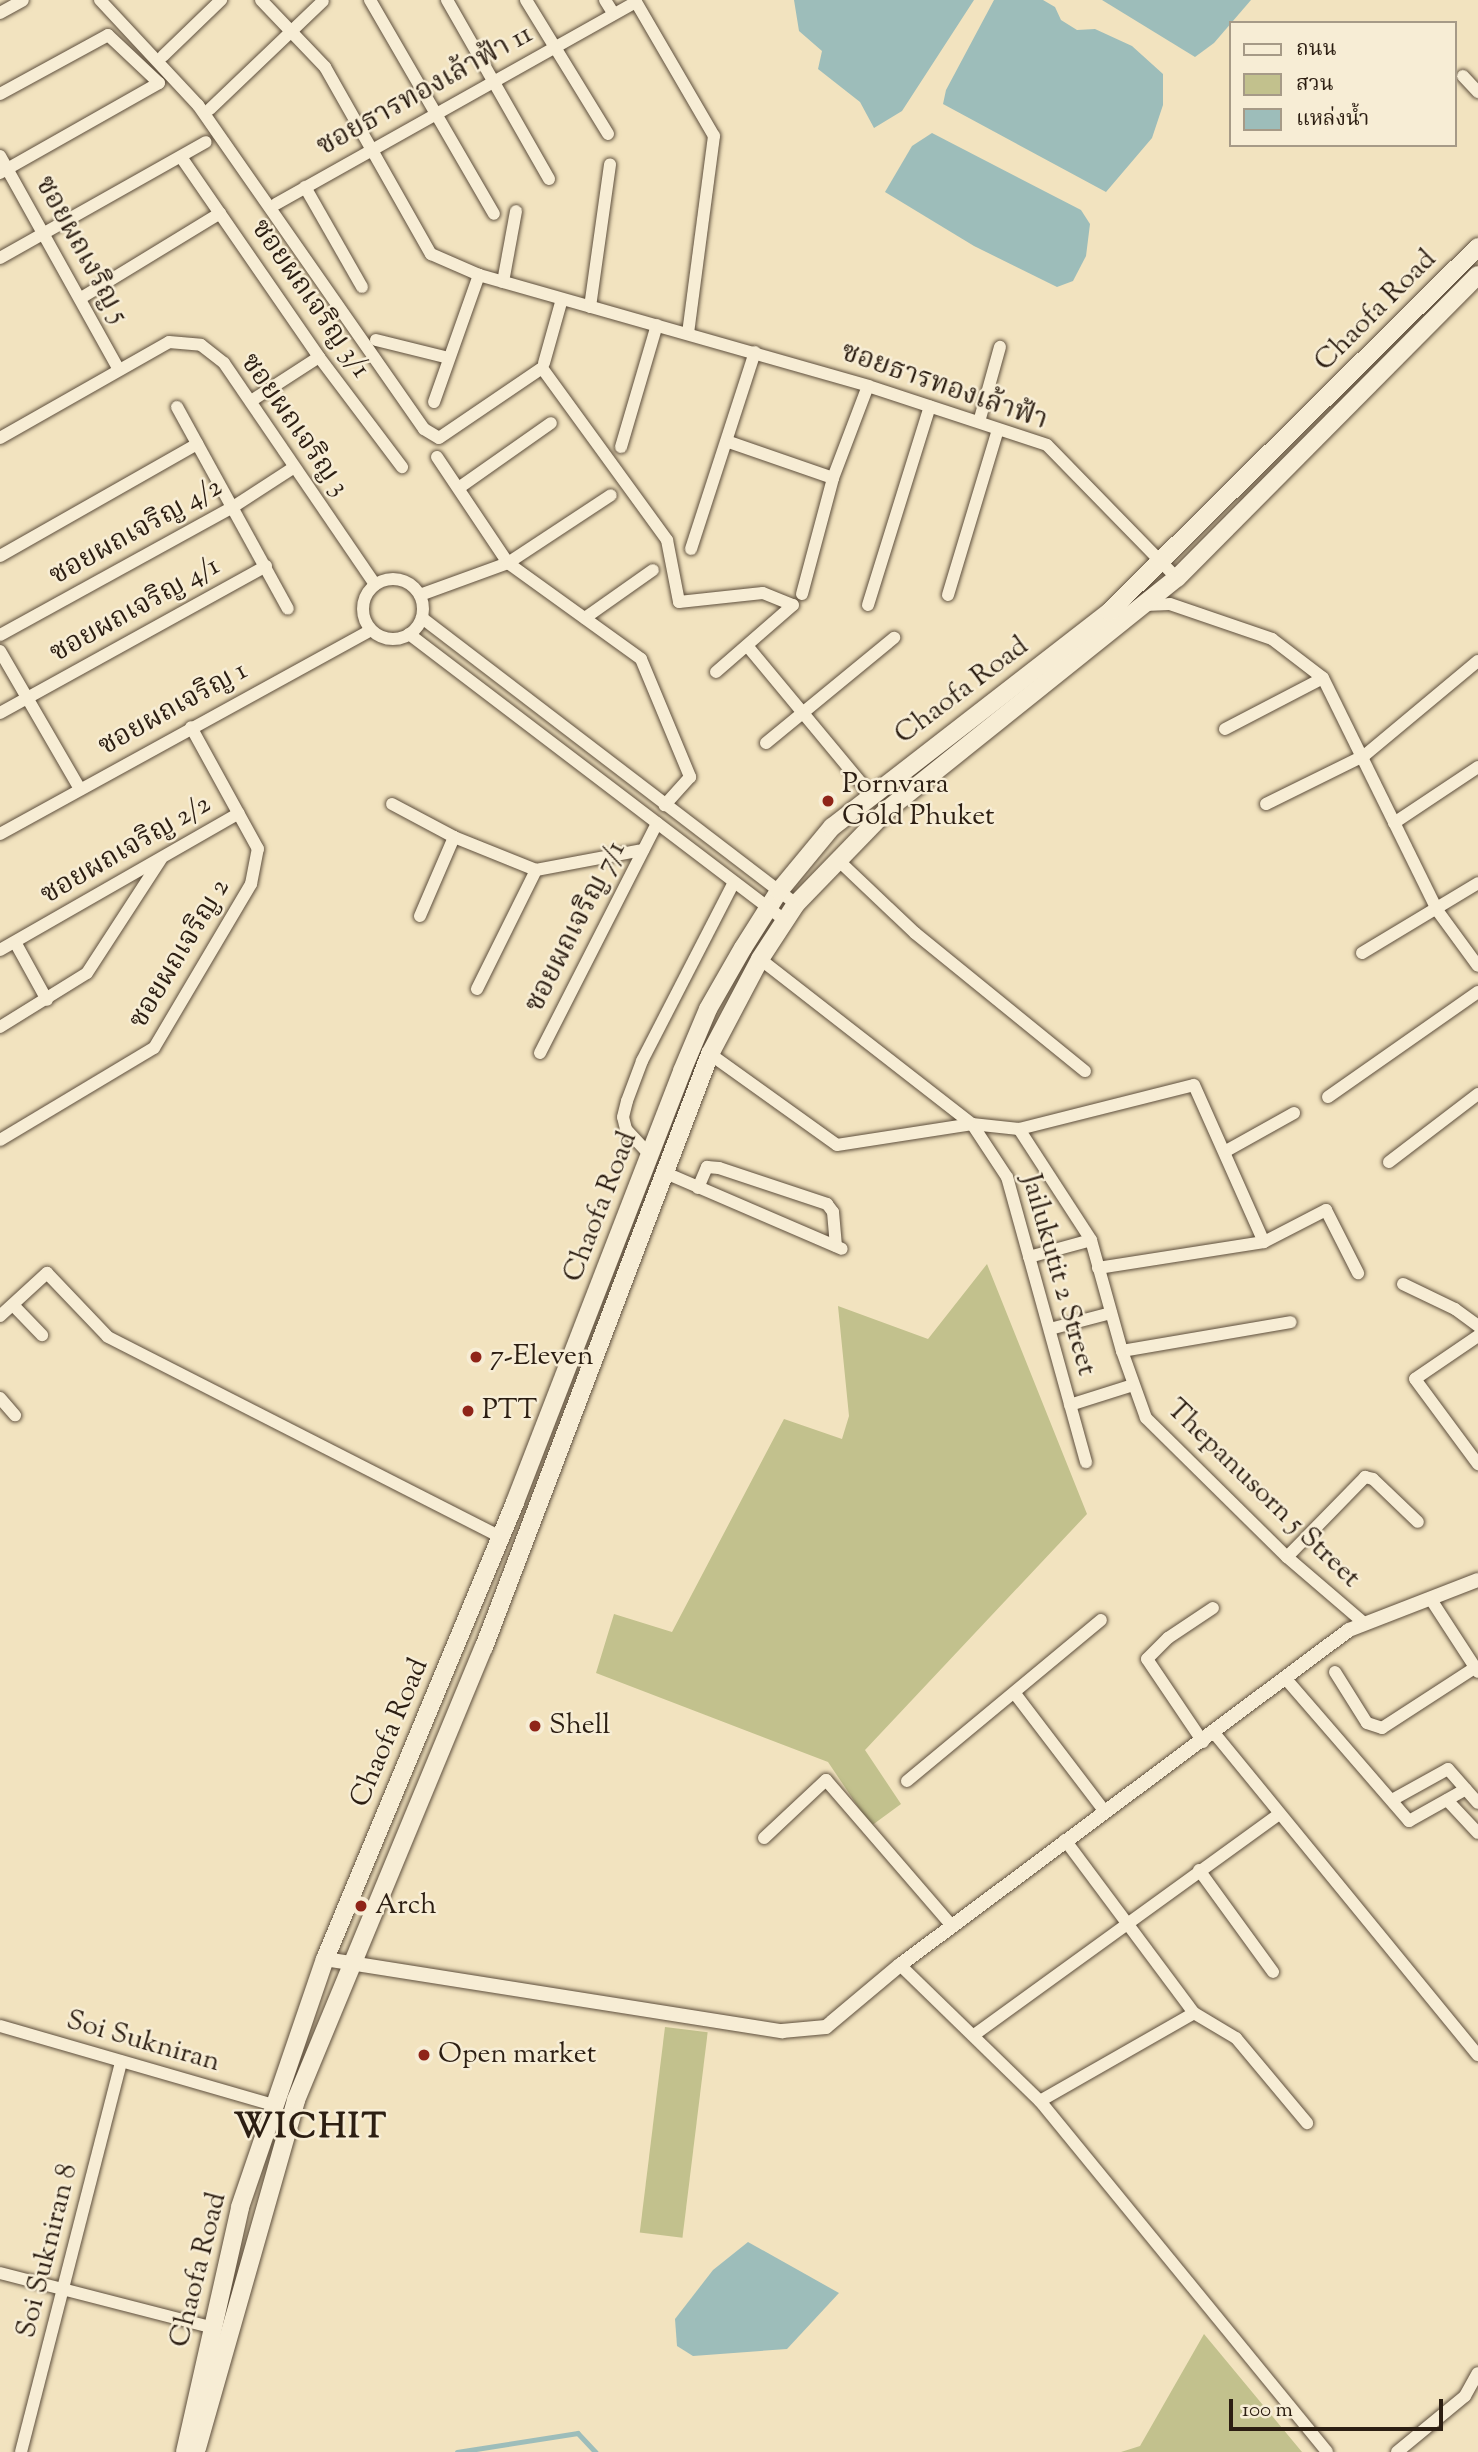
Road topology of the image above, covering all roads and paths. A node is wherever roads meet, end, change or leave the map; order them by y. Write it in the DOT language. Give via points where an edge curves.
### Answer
graph roads {
  1 [pos="23,0"];
  2 [pos="100,0"];
  3 [pos="221,0"];
  4 [pos="261,0"];
  5 [pos="370,0"];
  6 [pos="447,0"];
  7 [pos="526,0"];
  8 [pos="605,0"];
  9 [pos="323,1"];
  10 [pos="0,13"];
  11 [pos="613,13"];
  12 [pos="293,33"];
  13 [pos="555,46"];
  14 [pos="163,55"];
  15 [pos="1463,76"];
  16 [pos="493,81"];
  17 [pos="1478,92"];
  18 [pos="0,94"];
  19 [pos="211,108"];
  20 [pos="434,113"];
  21 [pos="608,134"];
  22 [pos="206,142"];
  23 [pos="373,146"];
  24 [pos="0,156"];
  25 [pos="181,157"];
  26 [pos="610,164"];
  27 [pos="4,171"];
  28 [pos="549,179"];
  29 [pos="304,187"];
  30 [pos="276,204"];
  31 [pos="516,211"];
  32 [pos="220,213"];
  33 [pos="494,214"];
  34 [pos="44,234"];
  35 [pos="1478,247"];
  36 [pos="0,258"];
  37 [pos="479,275"];
  38 [pos="1478,275"];
  39 [pos="503,282"];
  40 [pos="362,287"];
  41 [pos="81,298"];
  42 [pos="562,299"];
  43 [pos="590,307"];
  44 [pos="657,325"];
  45 [pos="688,333"];
  46 [pos="376,340"];
  47 [pos="1000,347"];
  48 [pos="755,352"];
  49 [pos="319,357"];
  50 [pos="449,358"];
  51 [pos="544,363"];
  52 [pos="118,368"];
  53 [pos="869,386"];
  54 [pos="251,401"];
  55 [pos="433,402"];
  56 [pos="930,406"];
  57 [pos="177,407"];
  58 [pos="979,422"];
  59 [pos="551,423"];
  60 [pos="998,429"];
  61 [pos="0,438"];
  62 [pos="729,442"];
  63 [pos="197,444"];
  64 [pos="621,447"];
  65 [pos="437,457"];
  66 [pos="402,467"];
  67 [pos="293,468"];
  68 [pos="833,478"];
  69 [pos="460,487"];
  70 [pos="611,495"];
  71 [pos="233,507"];
  72 [pos="691,549"];
  73 [pos="0,556"];
  74 [pos="1161,561"];
  75 [pos="508,563"];
  76 [pos="266,566"];
  77 [pos="653,570"];
  78 [pos="1177,578"];
  79 [pos="375,584"];
  80 [pos="802,594"];
  81 [pos="420,595"];
  82 [pos="948,595"];
  83 [pos="869,605"];
  84 [pos="1145,605"];
  85 [pos="288,609"];
  86 [pos="422,618"];
  87 [pos="585,618"];
  88 [pos="372,630"];
  89 [pos="409,634"];
  90 [pos="0,635"];
  91 [pos="894,638"];
  92 [pos="749,648"];
  93 [pos="0,650"];
  94 [pos="1478,661"];
  95 [pos="716,672"];
  96 [pos="1324,678"];
  97 [pos="29,696"];
  98 [pos="0,713"];
  99 [pos="803,713"];
  100 [pos="191,727"];
  101 [pos="1226,729"];
  102 [pos="766,743"];
  103 [pos="1365,755"];
  104 [pos="1478,767"];
  105 [pos="80,789"];
  106 [pos="870,794"];
  107 [pos="392,804"];
  108 [pos="1266,804"];
  109 [pos="665,805"];
  110 [pos="239,813"];
  111 [pos="657,823"];
  112 [pos="1394,823"];
  113 [pos="0,834"];
  114 [pos="454,837"];
  115 [pos="643,850"];
  116 [pos="163,856"];
  117 [pos="838,860"];
  118 [pos="536,870"];
  119 [pos="734,882"];
  120 [pos="1478,883"];
  121 [pos="779,891"];
  122 [pos="796,904"];
  123 [pos="769,908"];
  124 [pos="1437,910"];
  125 [pos="420,916"];
  126 [pos="785,920"];
  127 [pos="15,942"];
  128 [pos="0,950"];
  129 [pos="1362,953"];
  130 [pos="760,959"];
  131 [pos="1478,966"];
  132 [pos="477,989"];
  133 [pos="1478,992"];
  134 [pos="47,1000"];
  135 [pos="0,1027"];
  136 [pos="540,1053"];
  137 [pos="710,1054"];
  138 [pos="1085,1071"];
  139 [pos="1478,1094"];
  140 [pos="1328,1097"];
  141 [pos="1294,1113"];
  142 [pos="972,1124"];
  143 [pos="1019,1129"];
  144 [pos="0,1140"];
  145 [pos="1226,1151"];
  146 [pos="649,1154"];
  147 [pos="1389,1162"];
  148 [pos="668,1174"];
  149 [pos="698,1188"];
  150 [pos="1091,1240"];
  151 [pos="1264,1242"];
  152 [pos="1029,1257"];
  153 [pos="1098,1268"];
  154 [pos="1358,1273"];
  155 [pos="1403,1284"];
  156 [pos="13,1305"];
  157 [pos="1111,1313"];
  158 [pos="0,1316"];
  159 [pos="1291,1322"];
  160 [pos="1478,1326"];
  161 [pos="1050,1329"];
  162 [pos="43,1335"];
  163 [pos="1478,1336"];
  164 [pos="1122,1350"];
  165 [pos="1133,1385"];
  166 [pos="0,1398"];
  167 [pos="1070,1405"];
  168 [pos="15,1415"];
  169 [pos="1087,1462"];
  170 [pos="1478,1464"];
  171 [pos="1418,1522"];
  172 [pos="501,1537"];
  173 [pos="1287,1557"];
  174 [pos="1478,1580"];
  175 [pos="1430,1598"];
  176 [pos="1213,1608"];
  177 [pos="1101,1620"];
  178 [pos="1364,1623"];
  179 [pos="1476,1671"];
  180 [pos="1335,1672"];
  181 [pos="1286,1679"];
  182 [pos="1016,1695"];
  183 [pos="1209,1738"];
  184 [pos="907,1781"];
  185 [pos="1466,1789"];
  186 [pos="1392,1800"];
  187 [pos="1447,1800"];
  188 [pos="1478,1802"];
  189 [pos="1105,1812"];
  190 [pos="1279,1814"];
  191 [pos="1478,1833"];
  192 [pos="764,1839"];
  193 [pos="1065,1840"];
  194 [pos="1199,1870"];
  195 [pos="1125,1924"];
  196 [pos="952,1926"];
  197 [pos="324,1959"];
  198 [pos="352,1963"];
  199 [pos="900,1965"];
  200 [pos="1272,1972"];
  201 [pos="1194,2012"];
  202 [pos="1,2030"];
  203 [pos="974,2035"];
  204 [pos="1478,2055"];
  205 [pos="121,2062"];
  206 [pos="1040,2101"];
  207 [pos="273,2105"];
  208 [pos="1307,2123"];
  209 [pos="0,2273"];
  210 [pos="63,2291"];
  211 [pos="211,2327"];
  212 [pos="1478,2373"];
  213 [pos="21,2452"];
  214 [pos="185,2452"];
  215 [pos="196,2452"];
  216 [pos="1327,2452"];
  217 [pos="1397,2452"];
  1 -- 10 [label="street"];
  2 -- 92 [label="street" via="198,105 424,429 439,438 542,368 667,540 679,602 763,593 793,606"];
  3 -- 14 [label="street"];
  4 -- 12 [label="street"];
  5 -- 20 [label="street"];
  6 -- 16 [label="street"];
  7 -- 13 [label="street"];
  8 -- 11 [label="street"];
  9 -- 12 [label="street"];
  11 -- 13 [label="street, ซอยธารทองเล้าฟ้า 11"];
  11 -- 45 [label="street, ซอยธารทองเล้าฟ้า 11" via="636,2 714,136"];
  12 -- 19 [label="street"];
  12 -- 23 [label="street" via="325,67"];
  13 -- 16 [label="street, ซอยธารทองเล้าฟ้า 11"];
  13 -- 21 [label="street"];
  15 -- 17 [label="street"];
  16 -- 20 [label="street, ซอยธารทองเล้าฟ้า 11"];
  16 -- 28 [label="street"];
  18 -- 27 [label="street" via="108,35 159,83"];
  20 -- 23 [label="street, ซอยธารทองเล้าฟ้า 11"];
  20 -- 33 [label="street"];
  22 -- 25 [label="street"];
  23 -- 29 [label="street, ซอยธารทองเล้าฟ้า 11"];
  23 -- 37 [label="street, ซอยธารทองเล้าฟ้า" via="431,254"];
  24 -- 27 [label="street, ซอยผถเงริญ 5"];
  25 -- 32 [label="street, ซอยผถเจริญ 3/1"];
  25 -- 34 [label="street"];
  26 -- 43 [label="street"];
  27 -- 34 [label="street, ซอยผถเงริญ 5"];
  29 -- 30 [label="street, ซอยธารทองเล้าฟ้า 11"];
  29 -- 40 [label="street"];
  31 -- 39 [label="street"];
  32 -- 41 [label="street"];
  32 -- 49 [label="street, ซอยผถเจริญ 3/1"];
  34 -- 36 [label="street"];
  34 -- 41 [label="street, ซอยผถเงริญ 5"];
  35 -- 74 [label="main road, Chaofa Road"];
  37 -- 39 [label="street, ซอยธารทองเล้าฟ้า"];
  37 -- 50 [label="street"];
  38 -- 78 [label="main road, Chaofa Road"];
  39 -- 42 [label="street, ซอยธารทองเล้าฟ้า"];
  41 -- 52 [label="street, ซอยผถเงริญ 5"];
  42 -- 43 [label="street, ซอยธารทองเล้าฟ้า"];
  42 -- 51 [label="street"];
  43 -- 44 [label="street, ซอยธารทองเล้าฟ้า"];
  44 -- 45 [label="street, ซอยธารทองเล้าฟ้า"];
  44 -- 64 [label="street"];
  45 -- 48 [label="street, ซอยธารทองเล้าฟ้า"];
  46 -- 50 [label="street"];
  47 -- 58 [label="street"];
  48 -- 53 [label="street, ซอยธารทองเล้าฟ้า"];
  48 -- 62 [label="street"];
  49 -- 54 [label="street"];
  49 -- 66 [label="street, ซอยผถเจริญ 3/1"];
  50 -- 55 [label="street"];
  52 -- 54 [label="street, ซอยผถเจริญ 3" via="169,342 201,345 223,363"];
  52 -- 61 [label="street, ซอยผถเจริญ 3"];
  53 -- 56 [label="street, ซอยธารทองเล้าฟ้า"];
  53 -- 68 [label="street"];
  54 -- 67 [label="street, ซอยผถเจริญ 3"];
  56 -- 58 [label="street, ซอยธารทองเล้าฟ้า"];
  56 -- 83 [label="street"];
  57 -- 63 [label="street"];
  58 -- 60 [label="street, ซอยธารทองเล้าฟ้า"];
  59 -- 69 [label="street"];
  60 -- 74 [label="street, ซอยธารทองเล้าฟ้า" via="1047,445"];
  60 -- 82 [label="street"];
  62 -- 68 [label="street"];
  62 -- 72 [label="street"];
  63 -- 71 [label="street"];
  63 -- 73 [label="street"];
  65 -- 69 [label="street"];
  67 -- 71 [label="street, ซอยผถเจริญ 4/2"];
  67 -- 79 [label="street, ซอยผถเจริญ 3"];
  68 -- 80 [label="street"];
  69 -- 75 [label="street"];
  70 -- 75 [label="street"];
  71 -- 76 [label="street"];
  71 -- 90 [label="street, ซอยผถเจริญ 4/2"];
  74 -- 78 [label="street, ซอยธารทองเล้าฟ้า"];
  74 -- 106 [label="main road, Chaofa Road" via="1109,612"];
  75 -- 81 [label="street"];
  75 -- 87 [label="street"];
  76 -- 85 [label="street"];
  76 -- 97 [label="street, ซอยผถเจริญ 4/1"];
  77 -- 87 [label="street"];
  78 -- 84 [label="main road, Chaofa Road"];
  79 -- 81 [label="street" via="405,581"];
  79 -- 88 [label="street" via="363,612"];
  81 -- 86 [label="street"];
  84 -- 96 [label="street" via="1170,604 1272,639"];
  84 -- 117 [label="main road, Chaofa Road" via="887,810"];
  86 -- 89 [label="street"];
  86 -- 109 [label="street"];
  87 -- 109 [label="street" via="641,659 690,776"];
  88 -- 89 [label="street" via="393,639"];
  88 -- 100 [label="street, ซอยผถเจริญ 1"];
  89 -- 111 [label="street"];
  91 -- 99 [label="street"];
  92 -- 95 [label="street"];
  92 -- 99 [label="street"];
  93 -- 97 [label="street, ซอยผถเจริญ 4/1"];
  94 -- 103 [label="street"];
  96 -- 101 [label="street"];
  96 -- 103 [label="street"];
  97 -- 98 [label="street, ซอยผถเจริญ 4/1"];
  97 -- 105 [label="street, ซอยผถเจริญ 4/1"];
  99 -- 102 [label="street"];
  99 -- 106 [label="street"];
  100 -- 105 [label="street, ซอยผถเจริญ 1"];
  100 -- 110 [label="street, ซอยผถเจริญ 2"];
  103 -- 108 [label="street"];
  103 -- 112 [label="street"];
  104 -- 112 [label="street"];
  105 -- 113 [label="street, ซอยผถเจริญ 1"];
  106 -- 121 [label="main road, Chaofa Road" via="832,827"];
  107 -- 114 [label="street"];
  109 -- 121 [label="street"];
  110 -- 116 [label="street, ซอยผถเจริญ 2/2"];
  110 -- 144 [label="street, ซอยผถเจริญ 2" via="258,849 251,884 154,1048"];
  111 -- 115 [label="street, ซอยผถเจริญ 7/1"];
  111 -- 119 [label="street"];
  112 -- 124 [label="street"];
  114 -- 118 [label="street"];
  114 -- 125 [label="street"];
  115 -- 118 [label="street"];
  115 -- 136 [label="street, ซอยผถเจริญ 7/1"];
  116 -- 127 [label="street, ซอยผถเจริญ 2/2"];
  116 -- 134 [label="street" via="87,973"];
  117 -- 122 [label="main road, Chaofa Road"];
  117 -- 138 [label="street" via="915,933"];
  118 -- 132 [label="street"];
  119 -- 123 [label="street"];
  119 -- 146 [label="street" via="642,1060 627,1101 626,1129"];
  120 -- 124 [label="street"];
  121 -- 122 [label="street"];
  121 -- 123 [label="main road, Chaofa Road"];
  122 -- 126 [label="main road, Chaofa Road"];
  123 -- 126 [label="street"];
  123 -- 146 [label="main road, Chaofa Road" via="708,1009"];
  124 -- 129 [label="street"];
  124 -- 131 [label="street"];
  126 -- 130 [label="main road, Chaofa Road"];
  127 -- 128 [label="street, ซอยผถเจริญ 2/2"];
  127 -- 134 [label="street"];
  130 -- 137 [label="main road, Chaofa Road"];
  130 -- 142 [label="street, Jailukutit 2 Street"];
  133 -- 140 [label="street"];
  134 -- 135 [label="street"];
  137 -- 142 [label="street" via="837,1145"];
  137 -- 148 [label="main road, Chaofa Road"];
  139 -- 147 [label="street"];
  141 -- 145 [label="street"];
  142 -- 143 [label="street"];
  142 -- 152 [label="street, Jailukutit 2 Street" via="1007,1177"];
  143 -- 145 [label="street" via="1194,1085"];
  143 -- 150 [label="street, Thepanusorn 5 Street"];
  145 -- 151 [label="street"];
  146 -- 172 [label="main road, Chaofa Road"];
  148 -- 149 [label="street"];
  148 -- 198 [label="main road, Chaofa Road" via="484,1647"];
  149 -- 149 [label="street" via="839,1248 833,1212 827,1204 719,1168 707,1167"];
  150 -- 152 [label="street"];
  150 -- 153 [label="street, Thepanusorn 5 Street"];
  151 -- 153 [label="street"];
  151 -- 154 [label="street" via="1326,1210"];
  152 -- 161 [label="street, Jailukutit 2 Street"];
  153 -- 157 [label="street, Thepanusorn 5 Street"];
  155 -- 160 [label="street" via="1455,1309"];
  156 -- 158 [label="street"];
  156 -- 162 [label="street"];
  156 -- 172 [label="street" via="47,1273 108,1337"];
  157 -- 161 [label="street"];
  157 -- 164 [label="street, Thepanusorn 5 Street"];
  159 -- 164 [label="street"];
  161 -- 167 [label="street, Jailukutit 2 Street"];
  163 -- 170 [label="street" via="1415,1379"];
  164 -- 165 [label="street, Thepanusorn 5 Street"];
  165 -- 167 [label="street"];
  165 -- 173 [label="street, Thepanusorn 5 Street" via="1146,1418"];
  166 -- 168 [label="street"];
  167 -- 169 [label="street, Jailukutit 2 Street"];
  171 -- 173 [label="street" via="1373,1479 1365,1477"];
  172 -- 197 [label="main road, Chaofa Road"];
  173 -- 178 [label="street, Thepanusorn 5 Street"];
  174 -- 175 [label="street"];
  175 -- 178 [label="street"];
  175 -- 179 [label="street"];
  176 -- 183 [label="street" via="1168,1638 1147,1659"];
  177 -- 182 [label="street" via="1027,1677"];
  178 -- 181 [label="street"];
  179 -- 180 [label="street" via="1382,1728 1367,1723"];
  181 -- 183 [label="street"];
  181 -- 186 [label="street"];
  182 -- 184 [label="street"];
  182 -- 189 [label="street"];
  183 -- 189 [label="street"];
  183 -- 190 [label="street"];
  185 -- 186 [label="street" via="1448,1769"];
  185 -- 187 [label="street"];
  185 -- 188 [label="street"];
  186 -- 187 [label="street" via="1409,1821"];
  187 -- 191 [label="street"];
  189 -- 193 [label="street"];
  190 -- 194 [label="street"];
  190 -- 204 [label="street"];
  192 -- 196 [label="street" via="826,1780"];
  193 -- 195 [label="street"];
  193 -- 196 [label="street"];
  194 -- 195 [label="street"];
  194 -- 200 [label="street"];
  195 -- 201 [label="street"];
  195 -- 203 [label="street"];
  196 -- 199 [label="street"];
  197 -- 198 [label="street"];
  197 -- 207 [label="main road, Chaofa Road"];
  198 -- 199 [label="street" via="782,2031 826,2027"];
  198 -- 215 [label="main road, Chaofa Road" via="296,2100"];
  199 -- 203 [label="street"];
  201 -- 206 [label="street"];
  201 -- 208 [label="street" via="1236,2038"];
  202 -- 205 [label="street, Soi Sukniran"];
  203 -- 206 [label="street"];
  205 -- 207 [label="street, Soi Sukniran"];
  205 -- 210 [label="street, Soi Sukniran 8"];
  206 -- 216 [label="street"];
  207 -- 211 [label="main road, Chaofa Road" via="240,2207"];
  209 -- 210 [label="street"];
  210 -- 211 [label="street"];
  210 -- 213 [label="street, Soi Sukniran 8"];
  211 -- 214 [label="main road, Chaofa Road"];
  212 -- 217 [label="street" via="1465,2396"];
}
